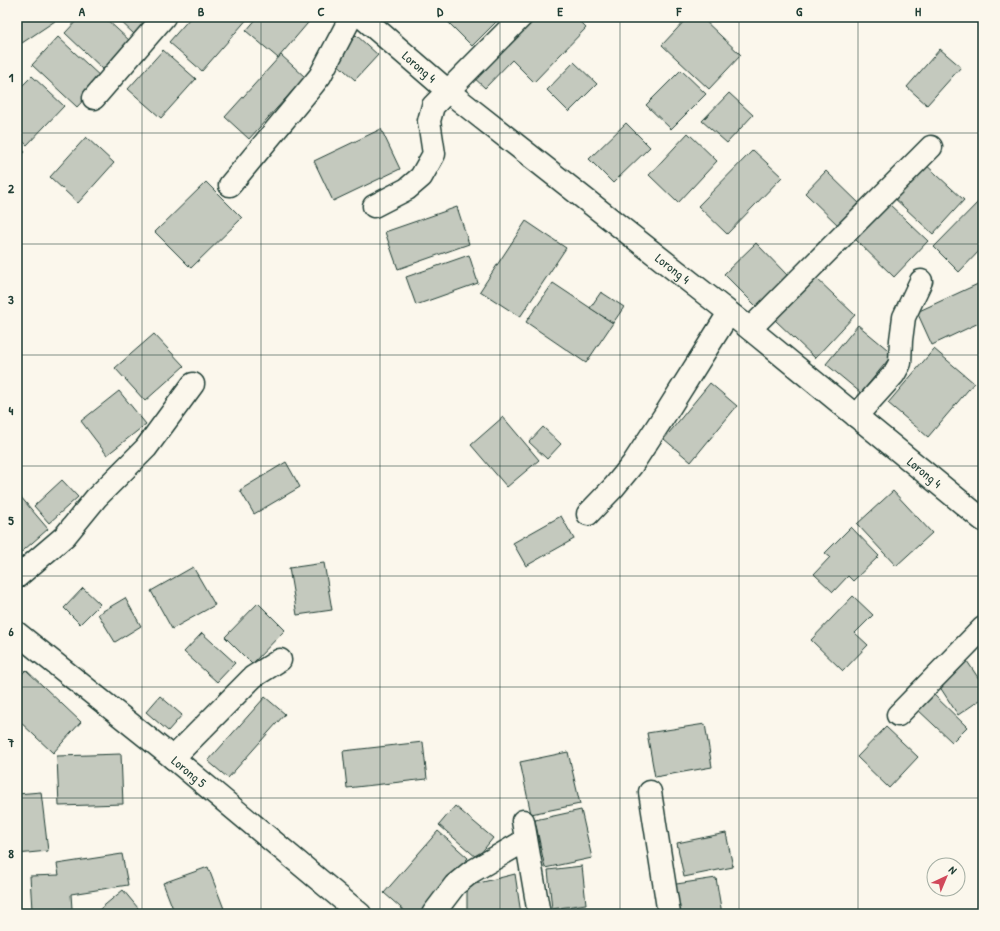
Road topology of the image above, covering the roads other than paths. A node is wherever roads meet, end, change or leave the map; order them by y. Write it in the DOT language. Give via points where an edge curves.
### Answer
graph roads {
  1 [pos="164,17"];
  2 [pos="351,17"];
  3 [pos="362,17"];
  4 [pos="521,17"];
  5 [pos="449,92"];
  6 [pos="94,98"];
  7 [pos="931,147"];
  8 [pos="230,185"];
  9 [pos="374,206"];
  10 [pos="921,281"];
  11 [pos="729,313"];
  12 [pos="750,329"];
  13 [pos="193,384"];
  14 [pos="864,407"];
  15 [pos="588,514"];
  16 [pos="983,520"];
  17 [pos="17,577"];
  18 [pos="983,628"];
  19 [pos="17,633"];
  20 [pos="280,660"];
  21 [pos="898,715"];
  22 [pos="173,758"];
  23 [pos="650,792"];
  24 [pos="360,914"];
  25 [pos="433,914"];
  26 [pos="539,914"];
  27 [pos="668,914"];
  1 -- 6 [label="street"];
  2 -- 8 [label="street" via="320,76"];
  3 -- 5 [label="street, Lorong 4"];
  4 -- 5 [label="street"];
  5 -- 9 [label="street" via="433,106 429,121 434,154 421,177 407,189"];
  5 -- 11 [label="street, Lorong 4"];
  7 -- 12 [label="street"];
  10 -- 14 [label="street" via="904,317 900,363 894,374"];
  11 -- 12 [label="street, Lorong 4"];
  11 -- 15 [label="street" via="632,465"];
  12 -- 14 [label="street, Lorong 4"];
  13 -- 17 [label="street" via="146,448 96,498 64,536"];
  14 -- 16 [label="street, Lorong 4"];
  18 -- 21 [label="street"];
  19 -- 22 [label="street, Lorong 5"];
  20 -- 22 [label="street" via="253,677"];
  22 -- 24 [label="street, Lorong 5"];
  23 -- 27 [label="street"];
  25 -- 26 [label="street" via="455,885 524,831"];
}
